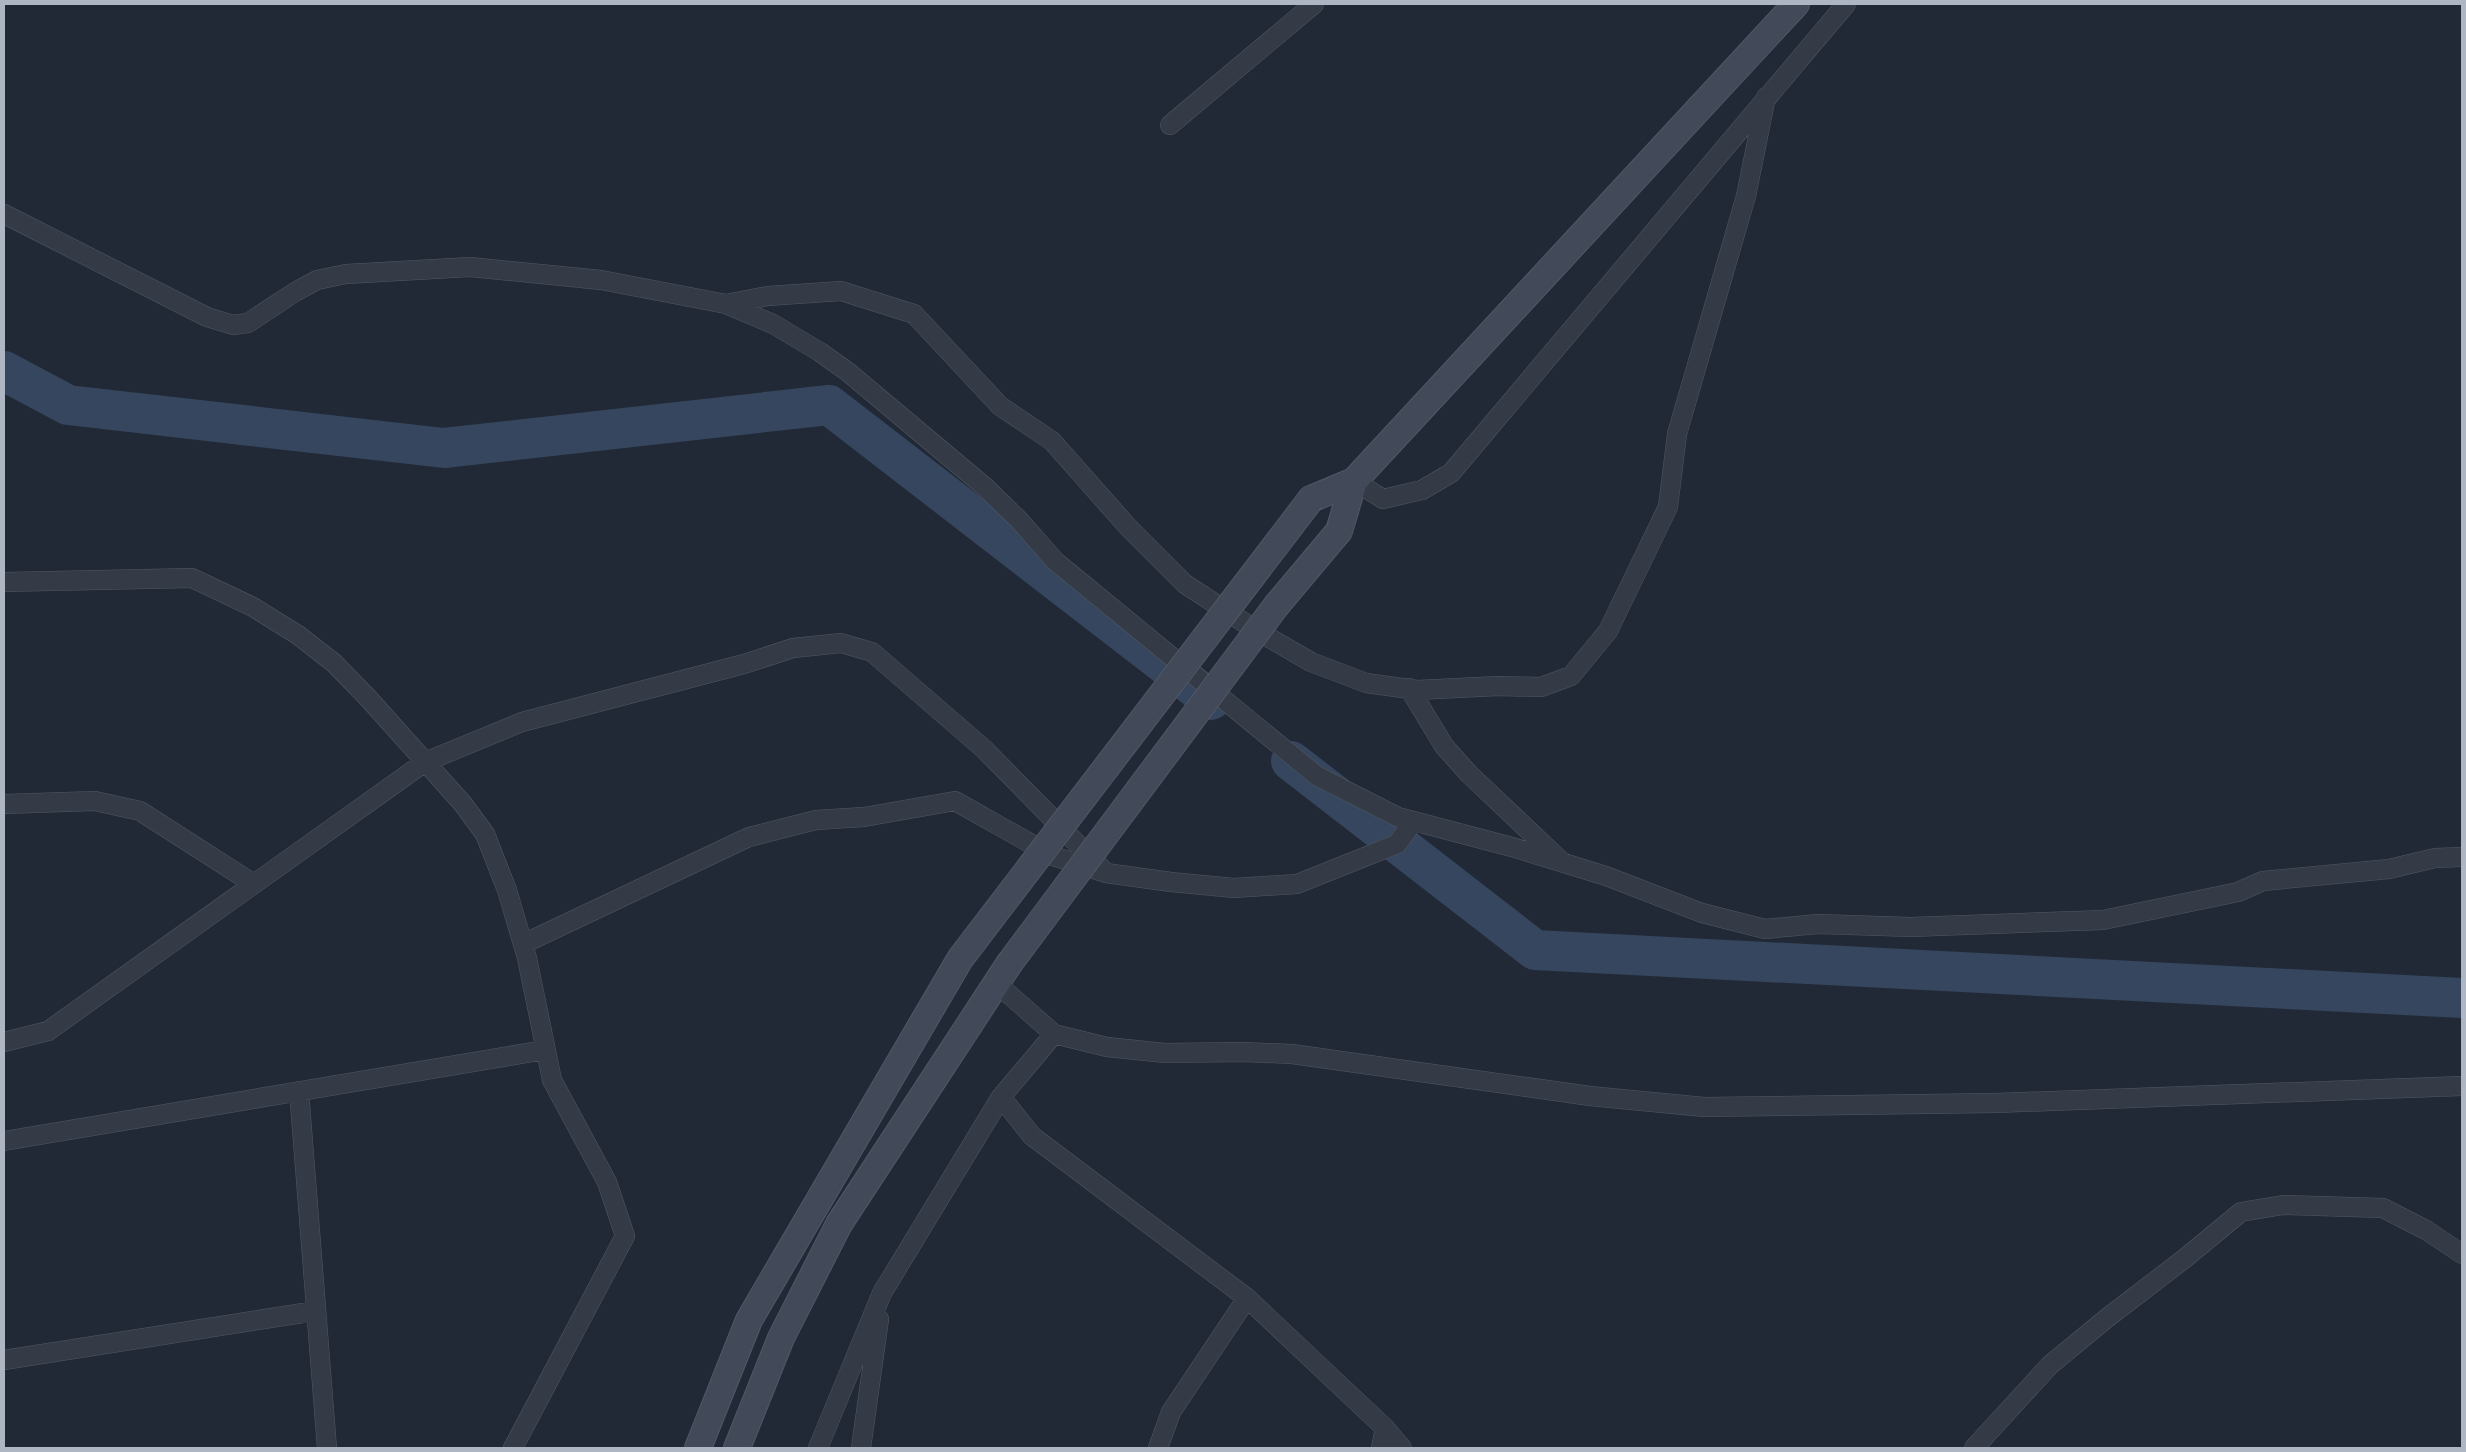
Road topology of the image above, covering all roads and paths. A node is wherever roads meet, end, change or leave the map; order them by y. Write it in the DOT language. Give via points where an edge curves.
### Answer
graph roads {
  1 [pos="1314,4"];
  2 [pos="1796,4"];
  3 [pos="1846,4"];
  4 [pos="1766,97"];
  5 [pos="1170,125"];
  6 [pos="4,214"];
  7 [pos="726,304"];
  8 [pos="1354,481"];
  9 [pos="4,582"];
  10 [pos="1409,688"];
  11 [pos="425,762"];
  12 [pos="4,804"];
  13 [pos="1414,821"];
  14 [pos="2462,857"];
  15 [pos="1563,863"];
  16 [pos="1106,873"];
  17 [pos="254,884"];
  18 [pos="523,944"];
  19 [pos="1002,973"];
  20 [pos="1054,1034"];
  21 [pos="4,1042"];
  22 [pos="545,1050"];
  23 [pos="2462,1086"];
  24 [pos="299,1091"];
  25 [pos="1001,1097"];
  26 [pos="4,1141"];
  27 [pos="2462,1254"];
  28 [pos="882,1293"];
  29 [pos="1246,1298"];
  30 [pos="316,1311"];
  31 [pos="4,1360"];
  32 [pos="1385,1428"];
  33 [pos="327,1448"];
  34 [pos="513,1448"];
  35 [pos="698,1448"];
  36 [pos="737,1448"];
  37 [pos="818,1448"];
  38 [pos="861,1448"];
  39 [pos="1158,1448"];
  40 [pos="1381,1448"];
  41 [pos="1402,1448"];
  42 [pos="1974,1448"];
  1 -- 5 [label="street"];
  2 -- 8 [label="street"];
  3 -- 4 [label="street"];
  4 -- 8 [label="street" via="1451,473 1422,490 1383,499"];
  4 -- 10 [label="street" via="1746,196 1677,434 1668,507 1608,631 1571,676 1541,687"];
  6 -- 7 [label="street" via="207,317 233,325 248,323 317,280 346,274 470,267 601,280"];
  7 -- 10 [label="street" via="768,296 841,291 914,314 1000,406 1052,441 1128,527 1185,584 1312,662 1366,683"];
  7 -- 13 [label="street" via="773,324 848,372 985,487 1055,561 1318,776 1398,817"];
  8 -- 19 [label="street, bridge" via="1339,531 1276,606"];
  8 -- 35 [label="street, bridge" via="1312,499 960,959 749,1320"];
  9 -- 11 [label="street" via="192,578 253,607 334,663"];
  10 -- 15 [label="street" via="1444,746"];
  11 -- 16 [label="street" via="522,722 744,664 793,648 841,644 872,652 959,727"];
  11 -- 17 [label="street"];
  11 -- 18 [label="street" via="485,834 507,890"];
  12 -- 17 [label="street" via="95,800 140,811"];
  13 -- 15 [label="street"];
  13 -- 16 [label="street" via="1397,844 1297,884 1234,888"];
  14 -- 15 [label="street" via="2435,858 2389,869 2263,881 2238,892 2103,920 1911,927 1818,924 1766,929 1702,913"];
  16 -- 18 [label="street" via="1053,856 955,800 864,818 816,820 749,837"];
  17 -- 21 [label="street" via="48,1031"];
  18 -- 22 [label="street"];
  19 -- 20 [label="street"];
  19 -- 36 [label="street" via="839,1224 781,1338"];
  20 -- 23 [label="street" via="1107,1048 1165,1053 1292,1054 1590,1096 1704,1107 1996,1103"];
  20 -- 25 [label="street"];
  22 -- 24 [label="street"];
  22 -- 34 [label="street" via="552,1080 607,1182 625,1236"];
  24 -- 26 [label="street"];
  24 -- 30 [label="street"];
  25 -- 28 [label="street"];
  25 -- 29 [label="street" via="1032,1136"];
  27 -- 42 [label="street" via="2426,1230 2383,1208 2283,1205 2241,1212 2050,1365"];
  28 -- 37 [label="street"];
  28 -- 38 [label="street"];
  29 -- 32 [label="street"];
  29 -- 39 [label="street" via="1171,1412"];
  30 -- 31 [label="street"];
  30 -- 33 [label="street"];
  32 -- 40 [label="street"];
  32 -- 41 [label="street"];
}
